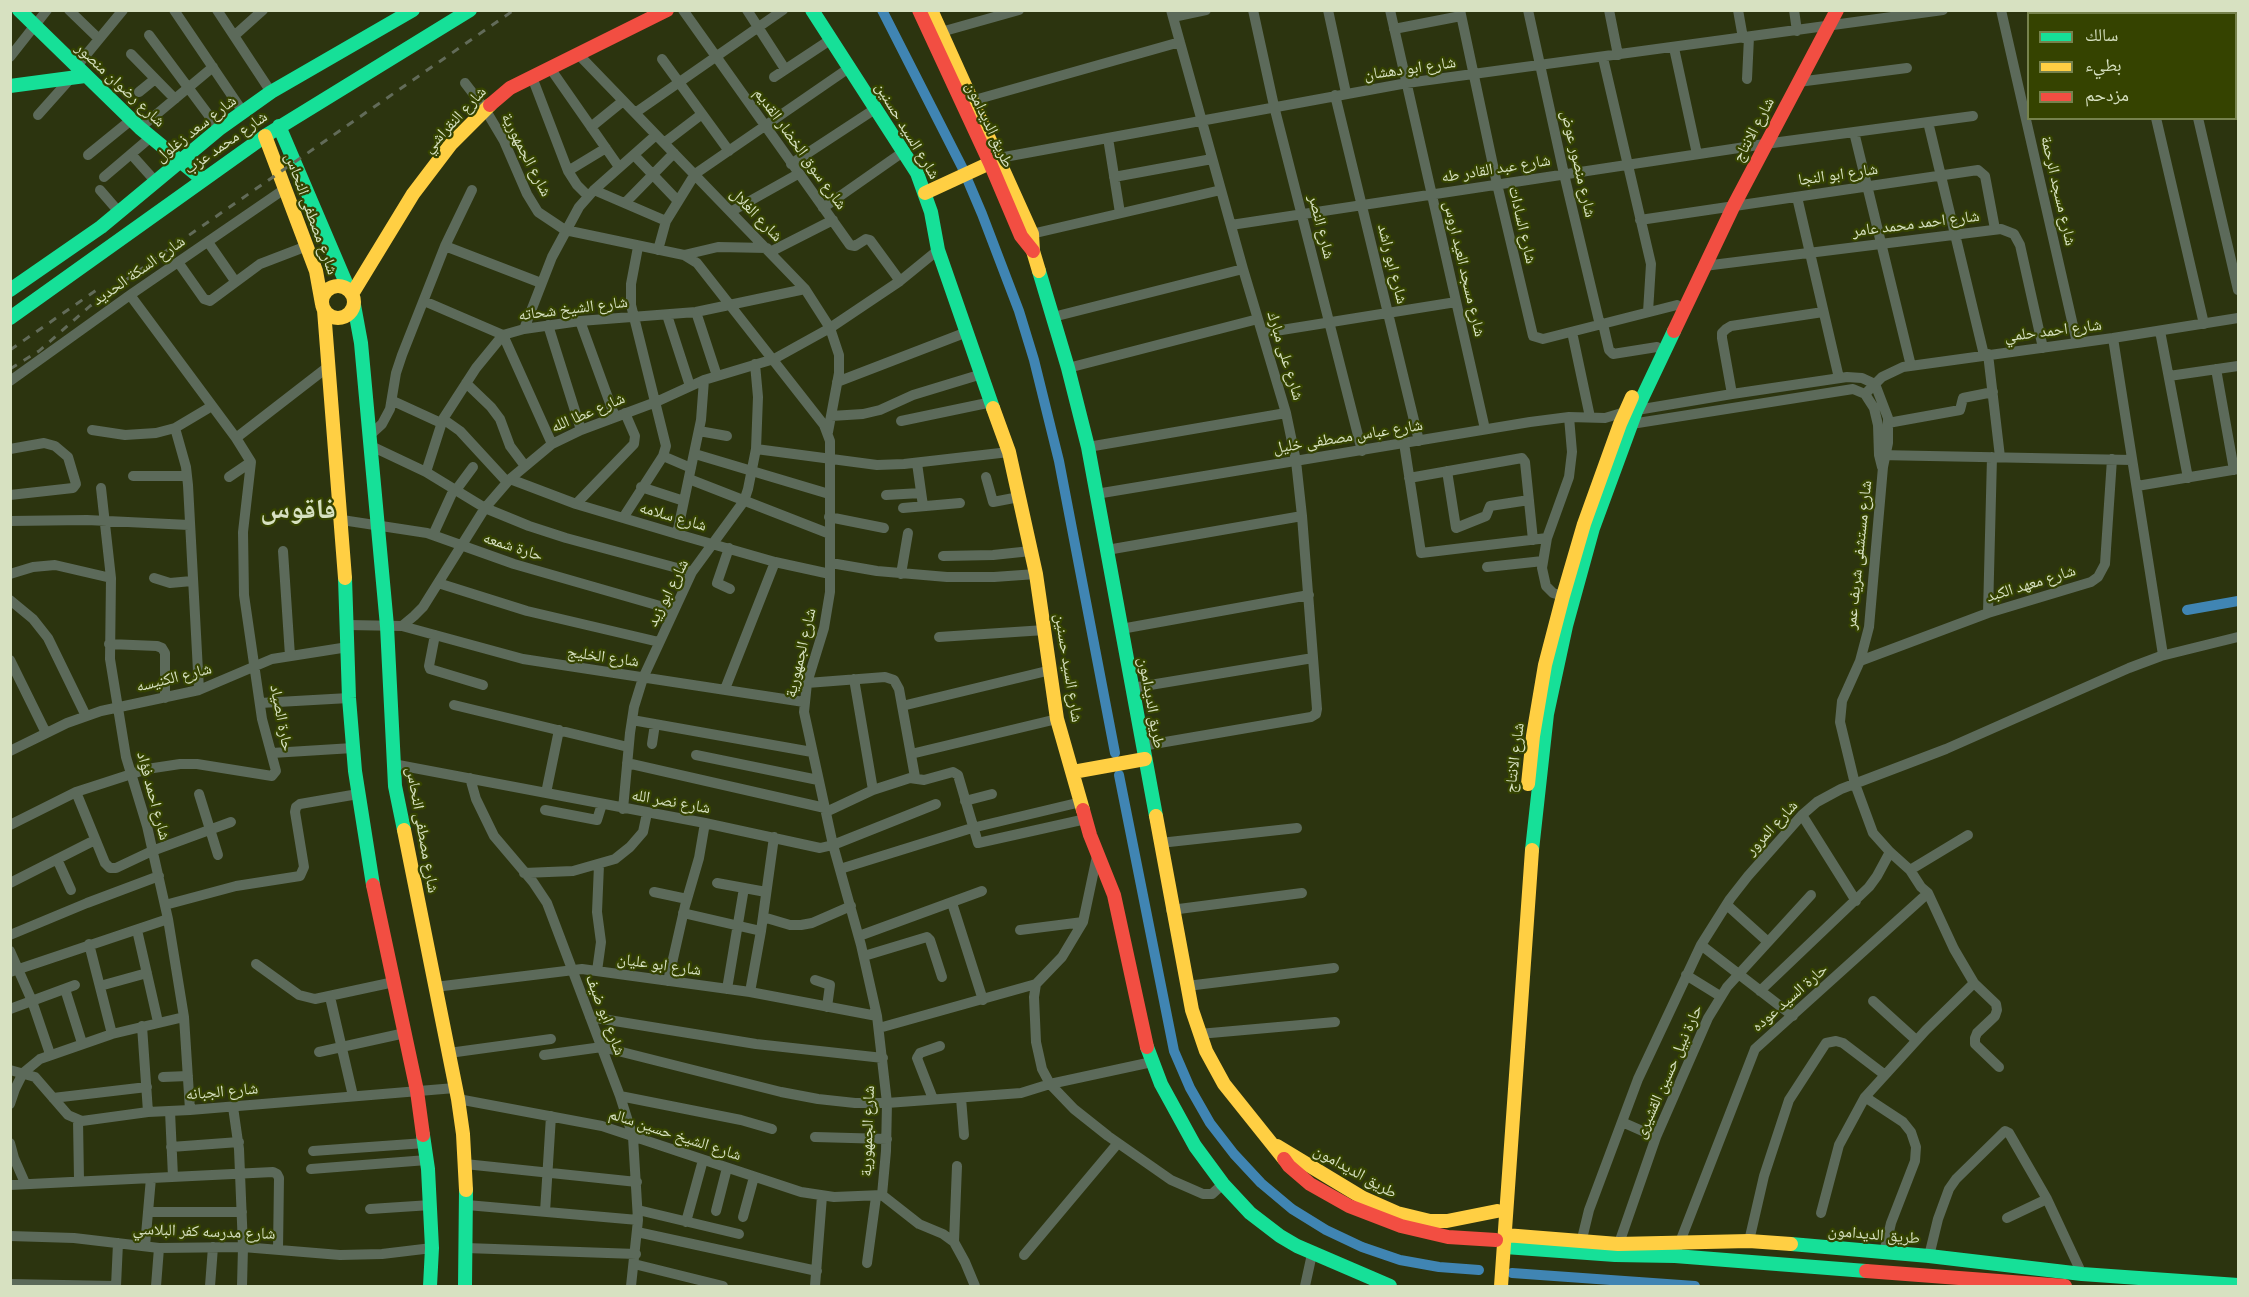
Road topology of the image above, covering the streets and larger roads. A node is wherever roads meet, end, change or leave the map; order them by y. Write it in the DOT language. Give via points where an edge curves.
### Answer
graph roads {
  1 [pos="19,10"];
  2 [pos="47,10"];
  3 [pos="69,10"];
  4 [pos="123,10"];
  5 [pos="174,10"];
  6 [pos="217,10"];
  7 [pos="263,10"];
  8 [pos="413,10"];
  9 [pos="470,10"];
  10 [pos="667,10"];
  11 [pos="683,10"];
  12 [pos="747,10"];
  13 [pos="783,10"];
  14 [pos="812,10"];
  15 [pos="919,10"];
  16 [pos="931,10"];
  17 [pos="1019,10"];
  18 [pos="1206,10"];
  19 [pos="1253,10"];
  20 [pos="1328,10"];
  21 [pos="1390,10"];
  22 [pos="1528,10"];
  23 [pos="1609,10"];
  24 [pos="1738,10"];
  25 [pos="1794,10"];
  26 [pos="1837,10"];
  27 [pos="1943,10"];
  28 [pos="2001,10"];
  29 [pos="1919,12"];
  30 [pos="1461,13"];
  31 [pos="1172,14"];
  32 [pos="34,26"];
  33 [pos="1828,27"];
  34 [pos="758,28"];
  35 [pos="1394,29"];
  36 [pos="1797,31"];
  37 [pos="941,33"];
  38 [pos="149,35"];
  39 [pos="234,36"];
  40 [pos="1746,38"];
  41 [pos="99,39"];
  42 [pos="830,40"];
  43 [pos="1180,42"];
  44 [pos="1674,48"];
  45 [pos="131,54"];
  46 [pos="578,54"];
  47 [pos="1618,55"];
  48 [pos="10,57"];
  49 [pos="716,57"];
  50 [pos="1603,58"];
  51 [pos="662,59"];
  52 [pos="1540,66"];
  53 [pos="213,67"];
  54 [pos="550,68"];
  55 [pos="849,68"];
  56 [pos="1907,68"];
  57 [pos="785,69"];
  58 [pos="77,74"];
  59 [pos="1473,75"];
  60 [pos="774,76"];
  61 [pos="532,77"];
  62 [pos="155,79"];
  63 [pos="1747,79"];
  64 [pos="1798,82"];
  65 [pos="465,83"];
  66 [pos="679,83"];
  67 [pos="1407,83"];
  68 [pos="10,86"];
  69 [pos="188,88"];
  70 [pos="2024,89"];
  71 [pos="140,92"];
  72 [pos="271,92"];
  73 [pos="1341,94"];
  74 [pos="176,99"];
  75 [pos="623,101"];
  76 [pos="971,101"];
  77 [pos="1274,106"];
  78 [pos="485,109"];
  79 [pos="875,109"];
  80 [pos="243,112"];
  81 [pos="635,113"];
  82 [pos="702,114"];
  83 [pos="38,115"];
  84 [pos="1973,116"];
  85 [pos="1202,120"];
  86 [pos="2030,120"];
  87 [pos="2156,120"];
  88 [pos="2199,120"];
  89 [pos="1928,122"];
  90 [pos="279,126"];
  91 [pos="591,127"];
  92 [pos="764,127"];
  93 [pos="141,128"];
  94 [pos="219,129"];
  95 [pos="1854,132"];
  96 [pos="265,136"];
  97 [pos="1108,138"];
  98 [pos="660,139"];
  99 [pos="1765,144"];
  100 [pos="606,148"];
  101 [pos="729,151"];
  102 [pos="903,152"];
  103 [pos="674,153"];
  104 [pos="88,154"];
  105 [pos="131,154"];
  106 [pos="1697,154"];
  107 [pos="634,155"];
  108 [pos="1212,159"];
  109 [pos="180,161"];
  110 [pos="990,162"];
  111 [pos="791,164"];
  112 [pos="1628,165"];
  113 [pos="619,167"];
  114 [pos="568,171"];
  115 [pos="695,174"];
  116 [pos="798,174"];
  117 [pos="1564,174"];
  118 [pos="653,175"];
  119 [pos="1941,175"];
  120 [pos="104,177"];
  121 [pos="1114,177"];
  122 [pos="202,179"];
  123 [pos="156,182"];
  124 [pos="1497,184"];
  125 [pos="1867,186"];
  126 [pos="286,188"];
  127 [pos="100,189"];
  128 [pos="472,190"];
  129 [pos="1221,190"];
  130 [pos="591,193"];
  131 [pos="926,193"];
  132 [pos="1431,194"];
  133 [pos="1797,197"];
  134 [pos="677,200"];
  135 [pos="625,203"];
  136 [pos="1362,205"];
  137 [pos="1734,205"];
  138 [pos="823,208"];
  139 [pos="732,211"];
  140 [pos="118,212"];
  141 [pos="1120,213"];
  142 [pos="1302,214"];
  143 [pos="832,220"];
  144 [pos="1640,220"];
  145 [pos="666,221"];
  146 [pos="1231,225"];
  147 [pos="101,227"];
  148 [pos="1995,229"];
  149 [pos="565,230"];
  150 [pos="1955,234"];
  151 [pos="1026,235"];
  152 [pos="208,242"];
  153 [pos="1881,244"];
  154 [pos="115,245"];
  155 [pos="307,246"];
  156 [pos="445,246"];
  157 [pos="638,247"];
  158 [pos="938,249"];
  159 [pos="658,250"];
  160 [pos="768,250"];
  161 [pos="1810,252"];
  162 [pos="684,255"];
  163 [pos="178,262"];
  164 [pos="1704,266"];
  165 [pos="1244,269"];
  166 [pos="235,281"];
  167 [pos="900,281"];
  168 [pos="541,284"];
  169 [pos="805,289"];
  170 [pos="10,290"];
  171 [pos="2238,290"];
  172 [pos="130,295"];
  173 [pos="351,297"];
  174 [pos="424,301"];
  175 [pos="1456,302"];
  176 [pos="731,305"];
  177 [pos="1677,305"];
  178 [pos="323,307"];
  179 [pos="696,312"];
  180 [pos="1648,312"];
  181 [pos="1823,312"];
  182 [pos="1388,313"];
  183 [pos="667,315"];
  184 [pos="633,316"];
  185 [pos="1053,317"];
  186 [pos="10,318"];
  187 [pos="2238,318"];
  188 [pos="1258,319"];
  189 [pos="580,321"];
  190 [pos="1330,322"];
  191 [pos="1602,324"];
  192 [pos="2204,324"];
  193 [pos="548,325"];
  194 [pos="524,328"];
  195 [pos="830,328"];
  196 [pos="2160,331"];
  197 [pos="967,332"];
  198 [pos="1572,332"];
  199 [pos="1263,333"];
  200 [pos="503,335"];
  201 [pos="2113,338"];
  202 [pos="2077,343"];
  203 [pos="1657,347"];
  204 [pos="2043,348"];
  205 [pos="1986,355"];
  206 [pos="774,359"];
  207 [pos="755,364"];
  208 [pos="329,366"];
  209 [pos="1911,366"];
  210 [pos="2238,366"];
  211 [pos="1068,368"];
  212 [pos="2217,369"];
  213 [pos="982,374"];
  214 [pos="717,376"];
  215 [pos="2169,376"];
  216 [pos="1839,378"];
  217 [pos="704,380"];
  218 [pos="10,381"];
  219 [pos="837,382"];
  220 [pos="465,383"];
  221 [pos="1875,384"];
  222 [pos="690,386"];
  223 [pos="1993,392"];
  224 [pos="1732,394"];
  225 [pos="1865,394"];
  226 [pos="393,401"];
  227 [pos="656,402"];
  228 [pos="992,402"];
  229 [pos="212,406"];
  230 [pos="1286,413"];
  231 [pos="620,415"];
  232 [pos="831,416"];
  233 [pos="1569,417"];
  234 [pos="1590,417"];
  235 [pos="1628,418"];
  236 [pos="442,421"];
  237 [pos="901,422"];
  238 [pos="1888,423"];
  239 [pos="175,428"];
  240 [pos="1485,429"];
  241 [pos="92,430"];
  242 [pos="581,430"];
  243 [pos="699,431"];
  244 [pos="828,432"];
  245 [pos="728,436"];
  246 [pos="236,438"];
  247 [pos="370,440"];
  248 [pos="1419,441"];
  249 [pos="1404,443"];
  250 [pos="552,444"];
  251 [pos="1088,447"];
  252 [pos="10,449"];
  253 [pos="756,449"];
  254 [pos="1362,451"];
  255 [pos="1009,452"];
  256 [pos="694,454"];
  257 [pos="1883,455"];
  258 [pos="663,456"];
  259 [pos="1996,457"];
  260 [pos="2112,459"];
  261 [pos="829,460"];
  262 [pos="2132,460"];
  263 [pos="1296,461"];
  264 [pos="251,462"];
  265 [pos="917,463"];
  266 [pos="525,466"];
  267 [pos="473,467"];
  268 [pos="2236,470"];
  269 [pos="1447,471"];
  270 [pos="426,472"];
  271 [pos="690,473"];
  272 [pos="753,473"];
  273 [pos="133,476"];
  274 [pos="187,476"];
  275 [pos="229,477"];
  276 [pos="986,477"];
  277 [pos="1409,478"];
  278 [pos="2188,478"];
  279 [pos="509,481"];
  280 [pos="2136,486"];
  281 [pos="641,487"];
  282 [pos="101,488"];
  283 [pos="455,489"];
  284 [pos="921,493"];
  285 [pos="829,494"];
  286 [pos="1096,494"];
  287 [pos="10,495"];
  288 [pos="886,495"];
  289 [pos="1019,497"];
  290 [pos="1529,500"];
  291 [pos="684,501"];
  292 [pos="744,501"];
  293 [pos="960,503"];
  294 [pos="576,504"];
  295 [pos="923,506"];
  296 [pos="485,508"];
  297 [pos="903,508"];
  298 [pos="1302,516"];
  299 [pos="829,517"];
  300 [pos="623,518"];
  301 [pos="342,520"];
  302 [pos="10,521"];
  303 [pos="105,521"];
  304 [pos="189,525"];
  305 [pos="378,525"];
  306 [pos="884,528"];
  307 [pos="908,533"];
  308 [pos="676,534"];
  309 [pos="830,534"];
  310 [pos="433,535"];
  311 [pos="1547,538"];
  312 [pos="1533,540"];
  313 [pos="714,544"];
  314 [pos="460,546"];
  315 [pos="729,549"];
  316 [pos="1107,550"];
  317 [pos="282,551"];
  318 [pos="1031,551"];
  319 [pos="943,556"];
  320 [pos="1543,561"];
  321 [pos="775,562"];
  322 [pos="1487,567"];
  323 [pos="831,568"];
  324 [pos="692,572"];
  325 [pos="10,574"];
  326 [pos="901,574"];
  327 [pos="1036,574"];
  328 [pos="111,578"];
  329 [pos="154,578"];
  330 [pos="192,581"];
  331 [pos="438,583"];
  332 [pos="730,589"];
  333 [pos="1309,595"];
  334 [pos="1563,596"];
  335 [pos="10,600"];
  336 [pos="674,610"];
  337 [pos="1988,613"];
  338 [pos="348,625"];
  339 [pos="387,626"];
  340 [pos="402,626"];
  341 [pos="1121,629"];
  342 [pos="1045,630"];
  343 [pos="435,635"];
  344 [pos="2238,637"];
  345 [pos="939,638"];
  346 [pos="659,642"];
  347 [pos="109,644"];
  348 [pos="348,647"];
  349 [pos="2163,655"];
  350 [pos="290,656"];
  351 [pos="1313,658"];
  352 [pos="10,660"];
  353 [pos="1860,661"];
  354 [pos="256,666"];
  355 [pos="1051,670"];
  356 [pos="643,678"];
  357 [pos="854,679"];
  358 [pos="807,683"];
  359 [pos="483,685"];
  360 [pos="1132,688"];
  361 [pos="724,689"];
  362 [pos="199,690"];
  363 [pos="165,698"];
  364 [pos="349,698"];
  365 [pos="804,702"];
  366 [pos="260,703"];
  367 [pos="454,705"];
  368 [pos="119,706"];
  369 [pos="902,706"];
  370 [pos="86,716"];
  371 [pos="1057,719"];
  372 [pos="632,720"];
  373 [pos="656,724"];
  374 [pos="559,730"];
  375 [pos="46,733"];
  376 [pos="652,744"];
  377 [pos="628,747"];
  378 [pos="353,748"];
  379 [pos="11,751"];
  380 [pos="812,752"];
  381 [pos="272,753"];
  382 [pos="1143,753"];
  383 [pos="911,754"];
  384 [pos="696,755"];
  385 [pos="627,763"];
  386 [pos="393,764"];
  387 [pos="1073,772"];
  388 [pos="131,774"];
  389 [pos="915,777"];
  390 [pos="470,778"];
  391 [pos="818,780"];
  392 [pos="1855,784"];
  393 [pos="873,790"];
  394 [pos="76,792"];
  395 [pos="546,793"];
  396 [pos="200,794"];
  397 [pos="358,794"];
  398 [pos="992,794"];
  399 [pos="965,801"];
  400 [pos="1081,802"];
  401 [pos="602,804"];
  402 [pos="936,804"];
  403 [pos="623,808"];
  404 [pos="545,810"];
  405 [pos="825,810"];
  406 [pos="646,813"];
  407 [pos="1802,814"];
  408 [pos="12,819"];
  409 [pos="1086,819"];
  410 [pos="231,822"];
  411 [pos="705,823"];
  412 [pos="972,828"];
  413 [pos="1297,828"];
  414 [pos="210,830"];
  415 [pos="1968,835"];
  416 [pos="774,837"];
  417 [pos="95,840"];
  418 [pos="1160,843"];
  419 [pos="1527,845"];
  420 [pos="833,846"];
  421 [pos="152,851"];
  422 [pos="1890,852"];
  423 [pos="218,855"];
  424 [pos="1097,856"];
  425 [pos="57,859"];
  426 [pos="599,865"];
  427 [pos="840,869"];
  428 [pos="1910,870"];
  429 [pos="524,873"];
  430 [pos="159,876"];
  431 [pos="10,883"];
  432 [pos="717,883"];
  433 [pos="744,888"];
  434 [pos="71,890"];
  435 [pos="982,891"];
  436 [pos="654,892"];
  437 [pos="766,892"];
  438 [pos="1302,893"];
  439 [pos="1928,893"];
  440 [pos="1810,895"];
  441 [pos="687,899"];
  442 [pos="1856,901"];
  443 [pos="952,903"];
  444 [pos="165,905"];
  445 [pos="1727,905"];
  446 [pos="850,906"];
  447 [pos="1172,910"];
  448 [pos="683,913"];
  449 [pos="763,917"];
  450 [pos="168,919"];
  451 [pos="1083,922"];
  452 [pos="738,926"];
  453 [pos="137,930"];
  454 [pos="1020,930"];
  455 [pos="761,931"];
  456 [pos="10,935"];
  457 [pos="859,936"];
  458 [pos="1768,942"];
  459 [pos="89,944"];
  460 [pos="1701,945"];
  461 [pos="10,951"];
  462 [pos="864,956"];
  463 [pos="256,964"];
  464 [pos="1334,968"];
  465 [pos="572,969"];
  466 [pos="15,970"];
  467 [pos="597,971"];
  468 [pos="147,973"];
  469 [pos="1739,974"];
  470 [pos="1686,975"];
  471 [pos="942,978"];
  472 [pos="815,980"];
  473 [pos="668,981"];
  474 [pos="394,982"];
  475 [pos="1974,983"];
  476 [pos="1036,984"];
  477 [pos="100,986"];
  478 [pos="1187,986"];
  479 [pos="435,987"];
  480 [pos="727,989"];
  481 [pos="1760,991"];
  482 [pos="750,992"];
  483 [pos="1720,996"];
  484 [pos="330,997"];
  485 [pos="983,1000"];
  486 [pos="32,1001"];
  487 [pos="1873,1001"];
  488 [pos="827,1007"];
  489 [pos="10,1009"];
  490 [pos="877,1016"];
  491 [pos="1793,1016"];
  492 [pos="184,1017"];
  493 [pos="590,1017"];
  494 [pos="158,1022"];
  495 [pos="1335,1022"];
  496 [pos="142,1026"];
  497 [pos="879,1028"];
  498 [pos="405,1033"];
  499 [pos="112,1034"];
  500 [pos="1199,1034"];
  501 [pos="551,1039"];
  502 [pos="1916,1040"];
  503 [pos="82,1043"];
  504 [pos="940,1046"];
  505 [pos="342,1047"];
  506 [pos="602,1047"];
  507 [pos="319,1052"];
  508 [pos="448,1053"];
  509 [pos="50,1054"];
  510 [pos="544,1055"];
  511 [pos="883,1058"];
  512 [pos="1152,1062"];
  513 [pos="1999,1067"];
  514 [pos="10,1070"];
  515 [pos="23,1072"];
  516 [pos="1885,1075"];
  517 [pos="188,1076"];
  518 [pos="163,1077"];
  519 [pos="1050,1084"];
  520 [pos="147,1087"];
  521 [pos="417,1091"];
  522 [pos="457,1094"];
  523 [pos="353,1096"];
  524 [pos="620,1096"];
  525 [pos="1865,1097"];
  526 [pos="53,1098"];
  527 [pos="961,1098"];
  528 [pos="933,1099"];
  529 [pos="887,1103"];
  530 [pos="10,1104"];
  531 [pos="233,1107"];
  532 [pos="190,1110"];
  533 [pos="170,1111"];
  534 [pos="148,1112"];
  535 [pos="551,1116"];
  536 [pos="78,1120"];
  537 [pos="1622,1122"];
  538 [pos="771,1129"];
  539 [pos="964,1135"];
  540 [pos="633,1137"];
  541 [pos="815,1137"];
  542 [pos="1656,1137"];
  543 [pos="886,1139"];
  544 [pos="239,1142"];
  545 [pos="10,1143"];
  546 [pos="424,1143"];
  547 [pos="1118,1143"];
  548 [pos="171,1147"];
  549 [pos="314,1152"];
  550 [pos="427,1160"];
  551 [pos="703,1160"];
  552 [pos="465,1164"];
  553 [pos="957,1167"];
  554 [pos="727,1168"];
  555 [pos="310,1169"];
  556 [pos="240,1173"];
  557 [pos="547,1173"];
  558 [pos="173,1177"];
  559 [pos="754,1177"];
  560 [pos="151,1178"];
  561 [pos="79,1180"];
  562 [pos="637,1182"];
  563 [pos="26,1183"];
  564 [pos="1223,1184"];
  565 [pos="10,1185"];
  566 [pos="822,1196"];
  567 [pos="879,1196"];
  568 [pos="2047,1199"];
  569 [pos="431,1205"];
  570 [pos="466,1205"];
  571 [pos="370,1209"];
  572 [pos="716,1211"];
  573 [pos="1497,1211"];
  574 [pos="148,1212"];
  575 [pos="242,1212"];
  576 [pos="544,1212"];
  577 [pos="1380,1213"];
  578 [pos="1821,1213"];
  579 [pos="638,1215"];
  580 [pos="743,1217"];
  581 [pos="2007,1218"];
  582 [pos="686,1222"];
  583 [pos="637,1232"];
  584 [pos="739,1234"];
  585 [pos="10,1236"];
  586 [pos="1502,1240"];
  587 [pos="1749,1241"];
  588 [pos="954,1242"];
  589 [pos="1680,1242"];
  590 [pos="118,1243"];
  591 [pos="145,1246"];
  592 [pos="213,1247"];
  593 [pos="243,1247"];
  594 [pos="1580,1247"];
  595 [pos="159,1248"];
  596 [pos="432,1248"];
  597 [pos="466,1248"];
  598 [pos="278,1250"];
  599 [pos="1617,1250"];
  600 [pos="1884,1253"];
  601 [pos="1312,1254"];
  602 [pos="1024,1255"];
  603 [pos="1675,1256"];
  604 [pos="1929,1257"];
  605 [pos="635,1259"];
  606 [pos="867,1263"];
  607 [pos="817,1271"];
  608 [pos="2082,1274"];
  609 [pos="10,1284"];
  610 [pos="2238,1285"];
  611 [pos="116,1286"];
  612 [pos="156,1287"];
  613 [pos="210,1287"];
  614 [pos="242,1287"];
  615 [pos="430,1287"];
  616 [pos="465,1287"];
  617 [pos="631,1287"];
  618 [pos="723,1287"];
  619 [pos="815,1287"];
  620 [pos="975,1287"];
  621 [pos="1305,1287"];
  622 [pos="1390,1287"];
  623 [pos="1493,1287"];
  624 [pos="1501,1287"];
  625 [pos="2066,1287"];
  1 -- 32 [label="street, شارع رضوان منصور"];
  2 -- 32 [label="street"];
  3 -- 41 [label="street"];
  4 -- 41 [label="street"];
  5 -- 53 [label="street"];
  6 -- 39 [label="street"];
  7 -- 39 [label="street"];
  8 -- 72 [label="street, شارع سعد زغلول"];
  9 -- 90 [label="street, شارع محمد عزب"];
  10 -- 46 [label="street, شارع النقراشي"];
  11 -- 49 [label="street, شارع سوق الخضار القديم"];
  12 -- 34 [label="street"];
  13 -- 34 [label="street"];
  14 -- 42 [label="street, شارع السيد حسنين"];
  15 -- 110 [label="street, طريق الديدامون"];
  16 -- 37 [label="street, طريق الديدامون"];
  17 -- 37 [label="street"];
  18 -- 31 [label="street"];
  19 -- 77 [label="street, شارع النصر"];
  20 -- 73 [label="street, شارع ابو راشد"];
  21 -- 35 [label="street, شارع مسجد العيد اروس"];
  22 -- 52 [label="street, شارع منصور عوض"];
  23 -- 47 [label="street"];
  24 -- 40 [label="street"];
  25 -- 36 [label="street"];
  26 -- 33 [label="street, شارع الانتاج"];
  27 -- 29 [label="street, شارع ابو دهشان"];
  28 -- 70 [label="street, شارع مسجد الرحمة"];
  29 -- 33 [label="street, شارع ابو دهشان"];
  30 -- 35 [label="street"];
  30 -- 59 [label="street, شارع السادات"];
  31 -- 43 [label="street, شارع على مبارك"];
  32 -- 48 [label="street"];
  32 -- 58 [label="street, شارع رضوان منصور"];
  33 -- 36 [label="street, شارع ابو دهشان"];
  33 -- 64 [label="street, شارع الانتاج"];
  34 -- 49 [label="street"];
  34 -- 57 [label="street"];
  35 -- 67 [label="street, شارع مسجد العيد اروس"];
  36 -- 40 [label="street, شارع ابو دهشان"];
  37 -- 76 [label="street, طريق الديدامون"];
  38 -- 69 [label="street"];
  39 -- 72 [label="street"];
  40 -- 44 [label="street, شارع ابو دهشان"];
  40 -- 63 [label="street"];
  41 -- 58 [label="street"];
  42 -- 55 [label="street, شارع السيد حسنين"];
  42 -- 57 [label="street"];
  43 -- 76 [label="street"];
  43 -- 85 [label="street, شارع على مبارك"];
  44 -- 47 [label="street, شارع ابو دهشان"];
  44 -- 106 [label="street"];
  45 -- 62 [label="street"];
  46 -- 54 [label="street, شارع النقراشي"];
  46 -- 75 [label="street, شارع الغلال"];
  47 -- 50 [label="street, شارع ابو دهشان"];
  49 -- 66 [label="street"];
  49 -- 92 [label="street, شارع سوق الخضار القديم"];
  50 -- 52 [label="street, شارع ابو دهشان"];
  50 -- 112 [label="street"];
  51 -- 66 [label="street"];
  52 -- 59 [label="street, شارع ابو دهشان"];
  52 -- 117 [label="street, شارع منصور عوض"];
  53 -- 69 [label="street"];
  53 -- 80 [label="street"];
  54 -- 61 [label="street, شارع النقراشي"];
  54 -- 91 [label="street"];
  55 -- 79 [label="street, شارع السيد حسنين"];
  55 -- 92 [label="street"];
  56 -- 64 [label="street"];
  57 -- 60 [label="street"];
  58 -- 68 [label="street"];
  58 -- 83 [label="street"];
  58 -- 93 [label="street, شارع رضوان منصور"];
  59 -- 67 [label="street, شارع ابو دهشان"];
  59 -- 124 [label="street, شارع السادات"];
  61 -- 78 [label="street, شارع النقراشي" via="510,88"];
  61 -- 114 [label="street"];
  62 -- 71 [label="street"];
  62 -- 74 [label="street"];
  64 -- 99 [label="street, شارع الانتاج"];
  65 -- 78 [label="street, شارع الجمهورية"];
  66 -- 81 [label="street"];
  66 -- 82 [label="street"];
  67 -- 73 [label="street, شارع ابو دهشان"];
  67 -- 132 [label="street, شارع مسجد العيد اروس"];
  69 -- 74 [label="street"];
  69 -- 94 [label="street"];
  72 -- 80 [label="street, شارع سعد زغلول"];
  73 -- 77 [label="street, شارع ابو دهشان"];
  73 -- 136 [label="street, شارع ابو راشد"];
  74 -- 93 [label="street"];
  75 -- 81 [label="street, شارع الغلال"];
  75 -- 91 [label="street"];
  76 -- 110 [label="street, طريق الديدامون"];
  77 -- 85 [label="street, شارع ابو دهشان"];
  77 -- 142 [label="street, شارع النصر"];
  78 -- 149 [label="street, شارع الجمهورية" via="532,204 546,219"];
  78 -- 173 [label="street, شارع النقراشي" via="451,144 413,194"];
  79 -- 102 [label="street, شارع السيد حسنين"];
  79 -- 111 [label="street"];
  80 -- 94 [label="street, شارع سعد زغلول"];
  81 -- 98 [label="street, شارع الغلال"];
  82 -- 98 [label="street"];
  82 -- 101 [label="street"];
  84 -- 89 [label="street, شارع عبد القادر طه"];
  85 -- 97 [label="street, شارع ابو دهشان"];
  85 -- 108 [label="street, شارع على مبارك"];
  86 -- 202 [label="street, شارع مسجد الرحمة"];
  87 -- 192 [label="street"];
  88 -- 171 [label="street"];
  89 -- 95 [label="street, شارع عبد القادر طه"];
  89 -- 119 [label="street"];
  90 -- 96 [label="street, شارع محمد عزب"];
  90 -- 173 [label="street, شارع مصطفى النحاس"];
  91 -- 100 [label="street"];
  92 -- 101 [label="street"];
  92 -- 111 [label="street, شارع سوق الخضار القديم"];
  93 -- 104 [label="street"];
  93 -- 105 [label="street"];
  93 -- 109 [label="street, شارع رضوان منصور"];
  94 -- 109 [label="street, شارع سعد زغلول"];
  95 -- 99 [label="street, شارع عبد القادر طه"];
  95 -- 125 [label="street"];
  96 -- 122 [label="street, شارع محمد عزب"];
  96 -- 126 [label="street, شارع مصطفى النحاس"];
  97 -- 110 [label="street, شارع ابو دهشان"];
  97 -- 121 [label="street"];
  98 -- 103 [label="street, شارع الغلال"];
  98 -- 107 [label="street"];
  99 -- 106 [label="street, شارع عبد القادر طه"];
  99 -- 137 [label="street, شارع الانتاج"];
  100 -- 113 [label="street"];
  100 -- 114 [label="street"];
  101 -- 115 [label="street"];
  102 -- 131 [label="street, شارع السيد حسنين"];
  102 -- 138 [label="street"];
  103 -- 115 [label="street, شارع الغلال"];
  103 -- 118 [label="street"];
  105 -- 120 [label="street"];
  105 -- 123 [label="street"];
  106 -- 112 [label="street, شارع عبد القادر طه"];
  107 -- 113 [label="street"];
  107 -- 118 [label="street"];
  108 -- 121 [label="street"];
  108 -- 129 [label="street, شارع على مبارك"];
  109 -- 122 [label="street, شارع رضوان منصور"];
  109 -- 123 [label="street, شارع سعد زغلول"];
  110 -- 131 [label="street"];
  110 -- 151 [label="street, طريق الديدامون"];
  111 -- 116 [label="street, شارع سوق الخضار القديم"];
  112 -- 117 [label="street, شارع عبد القادر طه"];
  112 -- 144 [label="street"];
  113 -- 130 [label="street"];
  114 -- 130 [label="street" via="577,185"];
  115 -- 134 [label="street"];
  115 -- 139 [label="street, شارع الغلال"];
  116 -- 138 [label="street, شارع سوق الخضار القديم"];
  116 -- 139 [label="street"];
  117 -- 124 [label="street, شارع عبد القادر طه"];
  117 -- 191 [label="street, شارع منصور عوض"];
  118 -- 134 [label="street"];
  118 -- 135 [label="street"];
  119 -- 125 [label="street, شارع ابو النجا"];
  119 -- 148 [label="street, شارع ابو النجا" via="1982,172"];
  119 -- 150 [label="street"];
  121 -- 141 [label="street"];
  122 -- 154 [label="street, شارع محمد عزب"];
  123 -- 140 [label="street, شارع سعد زغلول"];
  124 -- 132 [label="street, شارع عبد القادر طه"];
  124 -- 198 [label="street, شارع السادات" via="1532,334 1541,340"];
  125 -- 133 [label="street, شارع ابو النجا"];
  125 -- 153 [label="street"];
  126 -- 152 [label="street, شارع السكة الحديد"];
  126 -- 155 [label="street, شارع مصطفى النحاس"];
  127 -- 140 [label="street"];
  128 -- 156 [label="street"];
  129 -- 141 [label="street"];
  129 -- 146 [label="street, شارع على مبارك"];
  130 -- 135 [label="street"];
  130 -- 149 [label="street"];
  131 -- 158 [label="street, شارع السيد حسنين"];
  132 -- 136 [label="street, شارع عبد القادر طه"];
  132 -- 175 [label="street, شارع مسجد العيد اروس"];
  133 -- 137 [label="street, شارع ابو النجا"];
  133 -- 161 [label="street"];
  134 -- 145 [label="street"];
  135 -- 145 [label="street"];
  136 -- 142 [label="street, شارع عبد القادر طه"];
  136 -- 182 [label="street, شارع ابو راشد"];
  137 -- 144 [label="street, شارع ابو النجا"];
  137 -- 164 [label="street, شارع الانتاج"];
  138 -- 143 [label="street, شارع سوق الخضار القديم"];
  139 -- 160 [label="street, شارع الغلال"];
  140 -- 147 [label="street, شارع سعد زغلول"];
  141 -- 151 [label="street"];
  142 -- 146 [label="street, شارع عبد القادر طه"];
  142 -- 190 [label="street, شارع النصر"];
  143 -- 160 [label="street"];
  143 -- 167 [label="street, شارع سوق الخضار القديم" via="850,245 870,240"];
  144 -- 180 [label="street" via="1651,264"];
  145 -- 159 [label="street"];
  146 -- 165 [label="street, شارع على مبارك"];
  147 -- 154 [label="street"];
  147 -- 170 [label="street, شارع سعد زغلول"];
  148 -- 150 [label="street, شارع احمد محمد عامر"];
  148 -- 204 [label="street, شارع احمد محمد عامر" via="2008,230 2018,239"];
  149 -- 157 [label="street, شارع الجمهورية"];
  149 -- 168 [label="street"];
  150 -- 153 [label="street, شارع احمد محمد عامر"];
  150 -- 205 [label="street"];
  151 -- 185 [label="street, طريق الديدامون"];
  152 -- 163 [label="street, شارع السكة الحديد"];
  152 -- 166 [label="street"];
  153 -- 161 [label="street, شارع احمد محمد عامر"];
  153 -- 209 [label="street"];
  154 -- 186 [label="street, شارع محمد عزب"];
  155 -- 166 [label="street" via="260,264"];
  155 -- 178 [label="street, شارع مصطفى النحاس"];
  156 -- 168 [label="street"];
  156 -- 174 [label="street"];
  157 -- 159 [label="street, شارع الجمهورية"];
  157 -- 184 [label="street" via="631,284"];
  158 -- 167 [label="street, شارع عطا الله"];
  158 -- 197 [label="street, شارع السيد حسنين"];
  159 -- 162 [label="street, شارع الجمهورية"];
  160 -- 162 [label="street" via="718,247"];
  160 -- 169 [label="street, شارع الغلال"];
  161 -- 164 [label="street, شارع احمد محمد عامر"];
  161 -- 181 [label="street"];
  162 -- 176 [label="street, شارع الجمهورية" via="702,268"];
  163 -- 166 [label="street" via="206,300 212,300"];
  163 -- 172 [label="street, شارع السكة الحديد"];
  164 -- 177 [label="street, شارع الانتاج"];
  164 -- 235 [label="street, شارع الانتاج" via="1696,289"];
  165 -- 185 [label="street"];
  165 -- 188 [label="street, شارع على مبارك"];
  167 -- 195 [label="street, شارع عطا الله"];
  168 -- 194 [label="street"];
  169 -- 176 [label="street, شارع الشيخ شحاته"];
  169 -- 195 [label="street, شارع الغلال"];
  172 -- 218 [label="street, شارع السكة الحديد"];
  172 -- 229 [label="street"];
  173 -- 178 [label="street" via="338,286 333,287 324,294"];
  173 -- 178 [label="street" via="348,315 338,318 327,314"];
  173 -- 247 [label="street, شارع مصطفى النحاس" via="359,330"];
  174 -- 200 [label="street"];
  174 -- 226 [label="street" via="396,373"];
  175 -- 182 [label="street"];
  175 -- 240 [label="street, شارع مسجد العيد اروس"];
  176 -- 179 [label="street, شارع الشيخ شحاته"];
  176 -- 206 [label="street, شارع الجمهورية"];
  177 -- 180 [label="street, شارع السادات"];
  177 -- 203 [label="street, شارع الانتاج"];
  178 -- 208 [label="street, شارع مصطفى النحاس"];
  179 -- 183 [label="street, شارع الشيخ شحاته"];
  179 -- 214 [label="street"];
  180 -- 191 [label="street, شارع السادات"];
  181 -- 216 [label="street"];
  181 -- 224 [label="street" via="1726,329 1722,338"];
  182 -- 190 [label="street"];
  182 -- 248 [label="street, شارع ابو راشد"];
  183 -- 184 [label="street, شارع الشيخ شحاته"];
  183 -- 222 [label="street"];
  184 -- 189 [label="street, شارع الشيخ شحاته"];
  184 -- 227 [label="street"];
  185 -- 211 [label="street, طريق الديدامون"];
  187 -- 192 [label="street, شارع احمد حلمي"];
  188 -- 199 [label="street, شارع على مبارك"];
  188 -- 211 [label="street"];
  189 -- 193 [label="street, شارع الشيخ شحاته"];
  189 -- 231 [label="street"];
  190 -- 199 [label="street"];
  190 -- 254 [label="street, شارع النصر"];
  191 -- 198 [label="street, شارع السادات"];
  191 -- 203 [label="street, شارع منصور عوض" via="1611,353"];
  192 -- 196 [label="street, شارع احمد حلمي"];
  193 -- 194 [label="street, شارع الشيخ شحاته"];
  193 -- 242 [label="street"];
  194 -- 200 [label="street, شارع الشيخ شحاته"];
  195 -- 206 [label="street, شارع عطا الله"];
  195 -- 219 [label="street, شارع الغلال" via="839,355"];
  196 -- 201 [label="street, شارع احمد حلمي"];
  196 -- 215 [label="street"];
  197 -- 213 [label="street, شارع السيد حسنين"];
  197 -- 219 [label="street"];
  198 -- 234 [label="street"];
  199 -- 230 [label="street, شارع على مبارك"];
  200 -- 220 [label="street, شارع الشيخ شحاته"];
  200 -- 250 [label="street"];
  201 -- 202 [label="street, شارع احمد حلمي"];
  201 -- 262 [label="street"];
  202 -- 204 [label="street, شارع احمد حلمي"];
  203 -- 235 [label="street, شارع الانتاج"];
  204 -- 205 [label="street, شارع احمد حلمي"];
  205 -- 209 [label="street, شارع احمد حلمي"];
  205 -- 223 [label="street"];
  206 -- 207 [label="street, شارع عطا الله"];
  206 -- 244 [label="street, شارع الجمهورية"];
  207 -- 214 [label="street, شارع عطا الله"];
  207 -- 253 [label="street, شارع ابو زيد"];
  208 -- 246 [label="street"];
  208 -- 301 [label="street, شارع مصطفى النحاس"];
  209 -- 221 [label="street, شارع احمد حلمي" via="1888,373"];
  210 -- 212 [label="street"];
  211 -- 251 [label="street, طريق الديدامون"];
  212 -- 215 [label="street"];
  212 -- 268 [label="street"];
  213 -- 228 [label="street, شارع السيد حسنين"];
  213 -- 232 [label="street" via="913,395 880,410"];
  214 -- 217 [label="street, شارع عطا الله"];
  215 -- 278 [label="street"];
  216 -- 221 [label="street" via="1855,377"];
  216 -- 224 [label="street"];
  217 -- 222 [label="street, شارع عطا الله"];
  217 -- 243 [label="street"];
  219 -- 232 [label="street, شارع الغلال"];
  220 -- 236 [label="street, شارع الشيخ شحاته"];
  220 -- 266 [label="street" via="500,419 510,446"];
  221 -- 225 [label="street, شارع احمد حلمي"];
  221 -- 238 [label="street, شارع مستشفى شريف عمر"];
  222 -- 227 [label="street, شارع عطا الله"];
  223 -- 238 [label="street" via="1963,398 1960,410"];
  223 -- 259 [label="street"];
  224 -- 235 [label="street"];
  225 -- 235 [label="street" via="1853,389 1840,390"];
  225 -- 257 [label="street, شارع مستشفى شريف عمر" via="1877,417"];
  226 -- 236 [label="street"];
  226 -- 247 [label="street"];
  227 -- 231 [label="street, شارع عطا الله"];
  227 -- 258 [label="street" via="665,441"];
  228 -- 237 [label="street"];
  228 -- 255 [label="street, شارع السيد حسنين"];
  229 -- 239 [label="street"];
  229 -- 246 [label="street"];
  230 -- 251 [label="street"];
  230 -- 263 [label="street, شارع على مبارك"];
  231 -- 242 [label="street, شارع عطا الله"];
  231 -- 294 [label="street" via="635,436 634,444"];
  232 -- 244 [label="street, شارع الغلال"];
  233 -- 234 [label="street, شارع عباس مصطفى خليل"];
  233 -- 240 [label="street, شارع عباس مصطفى خليل"];
  233 -- 311 [label="street" via="1569,477"];
  234 -- 235 [label="street, شارع عباس مصطفى خليل"];
  235 -- 334 [label="street, شارع الانتاج" via="1584,524"];
  235 -- 419 [label="street, شارع الانتاج" via="1593,528 1557,664"];
  236 -- 270 [label="street, شارع الشيخ شحاته"];
  236 -- 279 [label="street" via="460,431"];
  238 -- 257 [label="street, شارع مستشفى شريف عمر"];
  239 -- 241 [label="street" via="135,435"];
  239 -- 274 [label="street"];
  240 -- 248 [label="street, شارع عباس مصطفى خليل"];
  242 -- 250 [label="street, شارع عطا الله"];
  243 -- 245 [label="street"];
  243 -- 256 [label="street"];
  244 -- 261 [label="street, شارع الجمهورية"];
  246 -- 264 [label="street"];
  247 -- 270 [label="street"];
  247 -- 305 [label="street, شارع مصطفى النحاس"];
  248 -- 249 [label="street, شارع عباس مصطفى خليل"];
  249 -- 254 [label="street, شارع عباس مصطفى خليل"];
  249 -- 277 [label="street"];
  250 -- 266 [label="street, شارع عطا الله"];
  251 -- 286 [label="street, طريق الديدامون"];
  252 -- 287 [label="street" via="39,444 60,449 68,457 75,482 73,488"];
  253 -- 261 [label="street"];
  253 -- 272 [label="street, شارع ابو زيد"];
  254 -- 263 [label="street, شارع عباس مصطفى خليل"];
  255 -- 265 [label="street"];
  255 -- 289 [label="street, شارع السيد حسنين"];
  256 -- 271 [label="street"];
  256 -- 272 [label="street"];
  257 -- 259 [label="street"];
  257 -- 353 [label="street, شارع مستشفى شريف عمر" via="1871,615"];
  258 -- 271 [label="street"];
  258 -- 281 [label="street"];
  259 -- 260 [label="street"];
  259 -- 337 [label="street"];
  260 -- 262 [label="street"];
  260 -- 337 [label="street, شارع معهد الكبد" via="2105,564 2098,577"];
  261 -- 265 [label="street" via="877,465"];
  261 -- 285 [label="street, شارع الجمهورية"];
  262 -- 280 [label="street"];
  263 -- 286 [label="street, شارع عباس مصطفى خليل"];
  263 -- 298 [label="street, شارع على مبارك"];
  264 -- 275 [label="street"];
  264 -- 354 [label="street, حارة الصياد" via="242,571 246,619"];
  265 -- 284 [label="street"];
  266 -- 279 [label="street, شارع عطا الله"];
  267 -- 283 [label="street"];
  268 -- 278 [label="street"];
  269 -- 277 [label="street"];
  269 -- 290 [label="street" via="1522,458"];
  269 -- 290 [label="street" via="1456,528 1486,516 1490,506"];
  270 -- 283 [label="street"];
  271 -- 291 [label="street"];
  271 -- 292 [label="street"];
  272 -- 285 [label="street"];
  272 -- 292 [label="street, شارع ابو زيد"];
  273 -- 274 [label="street"];
  274 -- 304 [label="street"];
  276 -- 289 [label="street" via="992,501"];
  277 -- 312 [label="street" via="1421,553"];
  278 -- 280 [label="street"];
  279 -- 294 [label="street, شارع سلامه"];
  279 -- 296 [label="street, شارع عطا الله"];
  280 -- 349 [label="street"];
  281 -- 291 [label="street"];
  281 -- 300 [label="street"];
  282 -- 303 [label="street, شارع احمد فؤاد"];
  283 -- 296 [label="street"];
  283 -- 310 [label="street"];
  284 -- 288 [label="street"];
  284 -- 295 [label="street"];
  285 -- 299 [label="street, شارع الجمهورية"];
  286 -- 316 [label="street, طريق الديدامون"];
  289 -- 318 [label="street, شارع السيد حسنين"];
  290 -- 312 [label="street"];
  291 -- 308 [label="street"];
  292 -- 309 [label="street"];
  292 -- 313 [label="street, شارع ابو زيد"];
  293 -- 295 [label="street"];
  294 -- 300 [label="street, شارع سلامه"];
  295 -- 297 [label="street"];
  296 -- 314 [label="street, شارع عطا الله"];
  296 -- 324 [label="street" via="566,538"];
  298 -- 316 [label="street"];
  298 -- 333 [label="street, شارع على مبارك"];
  299 -- 306 [label="street"];
  299 -- 309 [label="street, شارع الجمهورية"];
  300 -- 308 [label="street, شارع سلامه"];
  301 -- 305 [label="street, حارة شمعه"];
  301 -- 338 [label="street, شارع مصطفى النحاس"];
  302 -- 303 [label="street"];
  303 -- 304 [label="street"];
  303 -- 328 [label="street, شارع احمد فؤاد"];
  304 -- 330 [label="street"];
  305 -- 310 [label="street, حارة شمعه"];
  305 -- 339 [label="street, شارع مصطفى النحاس"];
  307 -- 326 [label="street"];
  308 -- 313 [label="street, شارع سلامه"];
  309 -- 323 [label="street, شارع الجمهورية"];
  310 -- 314 [label="street, حارة شمعه"];
  311 -- 312 [label="street"];
  311 -- 320 [label="street"];
  313 -- 315 [label="street, شارع سلامه"];
  313 -- 324 [label="street, شارع ابو زيد"];
  314 -- 331 [label="street, شارع عطا الله"];
  314 -- 336 [label="street, حارة شمعه"];
  315 -- 321 [label="street, شارع سلامه"];
  315 -- 332 [label="street" via="717,582"];
  316 -- 341 [label="street, طريق الديدامون"];
  317 -- 350 [label="street"];
  318 -- 319 [label="street"];
  318 -- 327 [label="street, شارع السيد حسنين"];
  320 -- 322 [label="street"];
  320 -- 334 [label="street" via="1546,586"];
  321 -- 323 [label="street, شارع سلامه"];
  321 -- 361 [label="street"];
  323 -- 326 [label="street, شارع سلامه"];
  323 -- 358 [label="street, شارع الجمهورية" via="824,628"];
  324 -- 336 [label="street, شارع ابو زيد"];
  325 -- 328 [label="street" via="55,565"];
  326 -- 327 [label="street, شارع سلامه"];
  327 -- 342 [label="street, شارع السيد حسنين"];
  328 -- 347 [label="street, شارع احمد فؤاد"];
  329 -- 330 [label="street" via="170,583"];
  330 -- 362 [label="street"];
  331 -- 340 [label="street, شارع عطا الله" via="423,607"];
  331 -- 346 [label="street" via="527,611"];
  333 -- 341 [label="street"];
  333 -- 351 [label="street, شارع على مبارك"];
  334 -- 419 [label="street, شارع الانتاج" via="1545,665 1533,736"];
  335 -- 370 [label="street" via="48,638"];
  336 -- 346 [label="street, شارع ابو زيد"];
  337 -- 353 [label="street, شارع معهد الكبد"];
  338 -- 339 [label="street"];
  338 -- 348 [label="street, شارع مصطفى النحاس"];
  339 -- 340 [label="street"];
  339 -- 386 [label="street, شارع مصطفى النحاس"];
  340 -- 343 [label="street, شارع الخليج"];
  341 -- 360 [label="street, طريق الديدامون"];
  342 -- 345 [label="street"];
  342 -- 355 [label="street, شارع السيد حسنين"];
  343 -- 356 [label="street, شارع الخليج" via="523,659"];
  343 -- 359 [label="street" via="430,669"];
  344 -- 349 [label="street, شارع المرور"];
  346 -- 356 [label="street, شارع ابو زيد"];
  347 -- 363 [label="street" via="162,648"];
  347 -- 368 [label="street, شارع احمد فؤاد"];
  348 -- 350 [label="street, شارع الكنيسه"];
  348 -- 364 [label="street, شارع مصطفى النحاس"];
  349 -- 392 [label="street, شارع المرور" via="1964,742"];
  350 -- 354 [label="street, شارع الكنيسه"];
  351 -- 360 [label="street"];
  351 -- 382 [label="street, شارع على مبارك" via="1317,709 1311,717"];
  352 -- 375 [label="street"];
  353 -- 392 [label="street, شارع مستشفى شريف عمر" via="1840,715"];
  354 -- 362 [label="street, شارع الكنيسه"];
  354 -- 366 [label="street, حارة الصياد"];
  355 -- 369 [label="street"];
  355 -- 371 [label="street, شارع السيد حسنين"];
  356 -- 361 [label="street, شارع الخليج"];
  356 -- 372 [label="street, شارع ابو زيد"];
  357 -- 358 [label="street"];
  357 -- 369 [label="street" via="890,677 897,684"];
  357 -- 393 [label="street"];
  358 -- 365 [label="street, شارع الجمهورية"];
  360 -- 382 [label="street, طريق الديدامون"];
  361 -- 365 [label="street, شارع الخليج"];
  362 -- 363 [label="street, شارع الكنيسه"];
  363 -- 368 [label="street, شارع الكنيسه"];
  364 -- 366 [label="street"];
  364 -- 378 [label="street, شارع مصطفى النحاس"];
  365 -- 380 [label="street, شارع الجمهورية"];
  366 -- 381 [label="street, حارة الصياد"];
  367 -- 374 [label="street"];
  368 -- 370 [label="street, شارع الكنيسه"];
  368 -- 388 [label="street, شارع احمد فؤاد"];
  369 -- 383 [label="street"];
  370 -- 375 [label="street, شارع الكنيسه"];
  371 -- 383 [label="street"];
  371 -- 387 [label="street, شارع السيد حسنين"];
  372 -- 373 [label="street"];
  372 -- 377 [label="street, شارع ابو زيد"];
  373 -- 376 [label="street"];
  373 -- 380 [label="street"];
  374 -- 377 [label="street"];
  374 -- 395 [label="street"];
  375 -- 379 [label="street, شارع الكنيسه"];
  377 -- 385 [label="street, شارع ابو زيد"];
  378 -- 381 [label="street"];
  378 -- 397 [label="street, شارع مصطفى النحاس"];
  380 -- 391 [label="street, شارع الجمهورية"];
  381 -- 388 [label="street, حارة الصياد" via="276,771 272,776 197,764 163,766"];
  382 -- 387 [label="street"];
  382 -- 418 [label="street, طريق الديدامون"];
  383 -- 389 [label="street"];
  384 -- 391 [label="street"];
  385 -- 403 [label="street, شارع ابو زيد"];
  385 -- 405 [label="street"];
  386 -- 390 [label="street, شارع نصر الله"];
  386 -- 479 [label="street, شارع مصطفى النحاس"];
  387 -- 400 [label="street, شارع السيد حسنين"];
  388 -- 394 [label="street, حارة الصياد"];
  388 -- 421 [label="street, شارع احمد فؤاد"];
  389 -- 393 [label="street"];
  389 -- 399 [label="street" via="924,780 956,772"];
  390 -- 395 [label="street, شارع نصر الله"];
  390 -- 429 [label="street, شارع ابو ضيف" via="489,827"];
  391 -- 405 [label="street, شارع الجمهورية"];
  392 -- 407 [label="street, شارع المرور" via="1829,795"];
  392 -- 422 [label="street, شارع مستشفى شريف عمر" via="1873,833"];
  393 -- 405 [label="street"];
  394 -- 408 [label="street, حارة الصياد"];
  394 -- 417 [label="street"];
  395 -- 401 [label="street, شارع نصر الله"];
  396 -- 414 [label="street"];
  397 -- 444 [label="street" via="296,807 304,867 300,876 236,886"];
  397 -- 474 [label="street, شارع مصطفى النحاس"];
  398 -- 399 [label="street"];
  399 -- 412 [label="street"];
  400 -- 409 [label="street, شارع السيد حسنين"];
  400 -- 412 [label="street"];
  401 -- 403 [label="street, شارع نصر الله"];
  401 -- 404 [label="street" via="597,820"];
  402 -- 420 [label="street, شارع نصر الله"];
  403 -- 406 [label="street, شارع نصر الله"];
  405 -- 420 [label="street, شارع الجمهورية"];
  406 -- 411 [label="street, شارع نصر الله"];
  406 -- 426 [label="street" via="643,832 637,840 615,859"];
  407 -- 442 [label="street"];
  407 -- 445 [label="street, شارع المرور"];
  409 -- 412 [label="street" via="978,843"];
  409 -- 424 [label="street, شارع السيد حسنين"];
  410 -- 414 [label="street"];
  411 -- 416 [label="street, شارع نصر الله"];
  411 -- 441 [label="street"];
  412 -- 427 [label="street"];
  413 -- 418 [label="street"];
  414 -- 421 [label="street"];
  414 -- 423 [label="street"];
  415 -- 428 [label="street"];
  416 -- 420 [label="street, شارع نصر الله" via="820,848"];
  416 -- 437 [label="street"];
  417 -- 421 [label="street" via="110,868"];
  417 -- 425 [label="street"];
  418 -- 447 [label="street, طريق الديدامون"];
  419 -- 573 [label="street, شارع الانتاج"];
  419 -- 586 [label="street, شارع الانتاج"];
  420 -- 427 [label="street, شارع الجمهورية"];
  421 -- 430 [label="street, شارع احمد فؤاد"];
  422 -- 428 [label="street, شارع مستشفى شريف عمر"];
  422 -- 442 [label="street" via="1877,876"];
  424 -- 451 [label="street"];
  424 -- 512 [label="street, شارع السيد حسنين" via="1118,908"];
  425 -- 431 [label="street"];
  425 -- 434 [label="street"];
  426 -- 429 [label="street"];
  426 -- 467 [label="street" via="597,912 601,942"];
  427 -- 446 [label="street, شارع الجمهورية"];
  428 -- 439 [label="street, شارع مستشفى شريف عمر"];
  429 -- 465 [label="street, شارع ابو ضيف" via="547,903"];
  430 -- 444 [label="street, شارع احمد فؤاد"];
  430 -- 456 [label="street"];
  432 -- 433 [label="street"];
  433 -- 437 [label="street"];
  433 -- 452 [label="street"];
  435 -- 443 [label="street"];
  436 -- 441 [label="street"];
  437 -- 449 [label="street"];
  438 -- 447 [label="street"];
  439 -- 475 [label="street, شارع مستشفى شريف عمر"];
  439 -- 491 [label="street, حارة السيد عوده"];
  440 -- 458 [label="street, حارة نبيل حسين القشيرى"];
  441 -- 448 [label="street"];
  442 -- 481 [label="street"];
  443 -- 457 [label="street"];
  443 -- 485 [label="street"];
  444 -- 450 [label="street, شارع احمد فؤاد"];
  445 -- 458 [label="street"];
  445 -- 460 [label="street, شارع المرور"];
  446 -- 449 [label="street" via="801,925"];
  446 -- 457 [label="street, شارع الجمهورية"];
  447 -- 478 [label="street, طريق الديدامون"];
  448 -- 452 [label="street"];
  448 -- 473 [label="street"];
  449 -- 455 [label="street"];
  450 -- 453 [label="street"];
  450 -- 492 [label="street, شارع احمد فؤاد"];
  451 -- 454 [label="street"];
  451 -- 476 [label="street" via="1062,957"];
  452 -- 455 [label="street"];
  452 -- 480 [label="street"];
  453 -- 459 [label="street"];
  453 -- 468 [label="street"];
  455 -- 482 [label="street"];
  457 -- 462 [label="street, شارع الجمهورية"];
  458 -- 469 [label="street, حارة نبيل حسين القشيرى"];
  459 -- 466 [label="street"];
  459 -- 477 [label="street"];
  460 -- 469 [label="street"];
  460 -- 470 [label="street, شارع المرور"];
  461 -- 466 [label="street"];
  462 -- 471 [label="street" via="927,937"];
  462 -- 490 [label="street, شارع الجمهورية"];
  463 -- 484 [label="street" via="299,995"];
  464 -- 478 [label="street"];
  465 -- 467 [label="street, شارع ابو عليان"];
  465 -- 479 [label="street, شارع ابو عليان"];
  465 -- 493 [label="street, شارع ابو ضيف"];
  466 -- 486 [label="street"];
  467 -- 473 [label="street, شارع ابو عليان"];
  468 -- 477 [label="street"];
  468 -- 494 [label="street"];
  469 -- 481 [label="street"];
  469 -- 483 [label="street, حارة نبيل حسين القشيرى"];
  470 -- 483 [label="street"];
  470 -- 537 [label="street, شارع المرور"];
  472 -- 488 [label="street" via="831,986"];
  473 -- 480 [label="street, شارع ابو عليان"];
  474 -- 484 [label="street"];
  474 -- 498 [label="street, شارع مصطفى النحاس"];
  475 -- 502 [label="street"];
  475 -- 513 [label="street, شارع مستشفى شريف عمر" via="1996,1004 1997,1010 1977,1033 1975,1044"];
  476 -- 485 [label="street"];
  476 -- 519 [label="street" via="1036,1042"];
  477 -- 499 [label="street"];
  478 -- 500 [label="street, طريق الديدامون"];
  479 -- 508 [label="street, شارع مصطفى النحاس"];
  480 -- 482 [label="street, شارع ابو عليان"];
  481 -- 491 [label="street"];
  482 -- 488 [label="street, شارع ابو عليان"];
  483 -- 542 [label="street, حارة نبيل حسين القشيرى"];
  484 -- 505 [label="street"];
  485 -- 497 [label="street"];
  486 -- 489 [label="street"];
  486 -- 503 [label="street" via="70,987"];
  486 -- 509 [label="street"];
  487 -- 502 [label="street"];
  488 -- 490 [label="street, شارع ابو عليان"];
  490 -- 497 [label="street, شارع الجمهورية"];
  491 -- 589 [label="street, حارة السيد عوده" via="1755,1049 1749,1060"];
  492 -- 494 [label="street"];
  492 -- 517 [label="street, شارع احمد فؤاد"];
  493 -- 506 [label="street, شارع ابو ضيف"];
  493 -- 511 [label="street" via="756,1044"];
  494 -- 496 [label="street"];
  495 -- 500 [label="street"];
  496 -- 499 [label="street"];
  496 -- 520 [label="street"];
  497 -- 511 [label="street, شارع الجمهورية"];
  498 -- 505 [label="street"];
  498 -- 521 [label="street, شارع مصطفى النحاس"];
  499 -- 503 [label="street"];
  500 -- 577 [label="street, طريق الديدامون" via="1230,1092 1273,1143"];
  501 -- 508 [label="street"];
  502 -- 516 [label="street"];
  503 -- 509 [label="street"];
  504 -- 528 [label="street" via="920,1053 917,1058"];
  505 -- 507 [label="street"];
  505 -- 523 [label="street"];
  506 -- 510 [label="street"];
  506 -- 524 [label="street, شارع ابو ضيف"];
  506 -- 529 [label="street" via="800,1096 837,1102"];
  508 -- 522 [label="street, شارع مصطفى النحاس"];
  509 -- 515 [label="street"];
  511 -- 529 [label="street, شارع الجمهورية"];
  512 -- 519 [label="street"];
  512 -- 564 [label="street, شارع السيد حسنين" via="1183,1126"];
  514 -- 515 [label="street"];
  515 -- 526 [label="street" via="41,1081"];
  515 -- 530 [label="street"];
  516 -- 525 [label="street"];
  516 -- 587 [label="street" via="1843,1043 1826,1043 1789,1100 1764,1176"];
  517 -- 518 [label="street"];
  517 -- 532 [label="street, شارع احمد فؤاد"];
  519 -- 527 [label="street" via="1021,1093"];
  519 -- 547 [label="street" via="1074,1109"];
  520 -- 526 [label="street"];
  520 -- 534 [label="street"];
  521 -- 522 [label="street, شارع الجبانه"];
  521 -- 523 [label="street, شارع الجبانه"];
  521 -- 546 [label="street, شارع مصطفى النحاس"];
  522 -- 535 [label="street, شارع الشيخ حسين سالم"];
  522 -- 552 [label="street, شارع مصطفى النحاس"];
  523 -- 531 [label="street, شارع الجبانه"];
  524 -- 538 [label="street"];
  524 -- 540 [label="street, شارع ابو ضيف"];
  525 -- 578 [label="street" via="1839,1145"];
  525 -- 600 [label="street" via="1903,1122 1916,1147 1915,1161"];
  526 -- 536 [label="street"];
  527 -- 528 [label="street"];
  527 -- 539 [label="street"];
  528 -- 529 [label="street"];
  529 -- 543 [label="street, شارع الجمهورية"];
  531 -- 532 [label="street, شارع الجبانه"];
  531 -- 544 [label="street"];
  532 -- 533 [label="street, شارع الجبانه"];
  533 -- 534 [label="street, شارع الجبانه"];
  533 -- 548 [label="street"];
  534 -- 536 [label="street, شارع الجبانه"];
  535 -- 540 [label="street, شارع الشيخ حسين سالم"];
  535 -- 557 [label="street"];
  536 -- 561 [label="street"];
  537 -- 542 [label="street"];
  537 -- 594 [label="street, شارع المرور" via="1589,1210"];
  540 -- 551 [label="street, شارع الشيخ حسين سالم"];
  540 -- 562 [label="street, شارع ابو ضيف"];
  541 -- 543 [label="street"];
  542 -- 599 [label="street, حارة نبيل حسين القشيرى"];
  543 -- 567 [label="street, شارع الجمهورية"];
  544 -- 548 [label="street"];
  544 -- 556 [label="street"];
  545 -- 563 [label="street"];
  546 -- 549 [label="street"];
  546 -- 550 [label="street, شارع مصطفى النحاس"];
  547 -- 564 [label="street" via="1171,1180 1197,1191 1212,1194"];
  547 -- 602 [label="street"];
  548 -- 558 [label="street"];
  550 -- 555 [label="street"];
  550 -- 569 [label="street, شارع مصطفى النحاس"];
  551 -- 554 [label="street, شارع الشيخ حسين سالم"];
  551 -- 582 [label="street"];
  552 -- 557 [label="street"];
  552 -- 570 [label="street, شارع مصطفى النحاس"];
  553 -- 588 [label="street"];
  554 -- 559 [label="street, شارع الشيخ حسين سالم"];
  554 -- 572 [label="street"];
  556 -- 558 [label="street"];
  556 -- 575 [label="street"];
  556 -- 598 [label="street" via="273,1172 278,1176"];
  557 -- 562 [label="street"];
  557 -- 576 [label="street"];
  558 -- 560 [label="street"];
  559 -- 566 [label="street, شارع الشيخ حسين سالم"];
  559 -- 580 [label="street"];
  560 -- 561 [label="street"];
  560 -- 574 [label="street"];
  561 -- 563 [label="street"];
  562 -- 579 [label="street, شارع ابو ضيف"];
  563 -- 565 [label="street"];
  564 -- 601 [label="street, شارع السيد حسنين" via="1264,1225"];
  566 -- 567 [label="street, شارع الشيخ حسين سالم"];
  566 -- 607 [label="street"];
  567 -- 588 [label="street, شارع الجمهورية"];
  567 -- 606 [label="street"];
  568 -- 581 [label="street"];
  568 -- 604 [label="street" via="2010,1133 2005,1131 1948,1189"];
  568 -- 608 [label="street"];
  569 -- 571 [label="street"];
  569 -- 596 [label="street, شارع مصطفى النحاس"];
  570 -- 576 [label="street"];
  570 -- 597 [label="street, شارع مصطفى النحاس"];
  573 -- 577 [label="street, طريق الديدامون" via="1447,1221"];
  573 -- 586 [label="street, شارع الانتاج"];
  574 -- 575 [label="street"];
  574 -- 591 [label="street"];
  575 -- 593 [label="street"];
  576 -- 579 [label="street"];
  577 -- 586 [label="street, طريق الديدامون" via="1424,1233"];
  579 -- 582 [label="street"];
  579 -- 583 [label="street, شارع ابو ضيف"];
  582 -- 584 [label="street"];
  583 -- 605 [label="street, شارع ابو ضيف"];
  583 -- 607 [label="street"];
  585 -- 590 [label="street, شارع مدرسه كفر البلاسي"];
  586 -- 594 [label="street, طريق الديدامون"];
  586 -- 623 [label="street, شارع الانتاج"];
  586 -- 624 [label="street, شارع الانتاج"];
  587 -- 589 [label="street, طريق الديدامون"];
  587 -- 600 [label="street, طريق الديدامون"];
  588 -- 620 [label="street"];
  589 -- 599 [label="street, طريق الديدامون"];
  589 -- 603 [label="street, حارة السيد عوده"];
  590 -- 591 [label="street, شارع مدرسه كفر البلاسي"];
  590 -- 611 [label="street"];
  591 -- 595 [label="street, شارع مدرسه كفر البلاسي"];
  592 -- 593 [label="street, شارع مدرسه كفر البلاسي"];
  592 -- 595 [label="street, شارع مدرسه كفر البلاسي"];
  592 -- 613 [label="street"];
  593 -- 598 [label="street, شارع مدرسه كفر البلاسي"];
  593 -- 614 [label="street"];
  594 -- 599 [label="street, طريق الديدامون"];
  595 -- 612 [label="street"];
  596 -- 598 [label="street, شارع مدرسه كفر البلاسي" via="340,1255"];
  596 -- 615 [label="street, شارع مصطفى النحاس"];
  597 -- 605 [label="street"];
  597 -- 616 [label="street, شارع مصطفى النحاس"];
  599 -- 603 [label="street, طريق الديدامون"];
  600 -- 604 [label="street, طريق الديدامون"];
  601 -- 621 [label="street"];
  601 -- 622 [label="street, شارع السيد حسنين"];
  603 -- 625 [label="street, طريق الديدامون"];
  604 -- 608 [label="street, طريق الديدامون"];
  605 -- 617 [label="street, شارع ابو ضيف"];
  605 -- 618 [label="street"];
  607 -- 619 [label="street"];
  608 -- 610 [label="street, طريق الديدامون"];
  609 -- 611 [label="street"];
}
